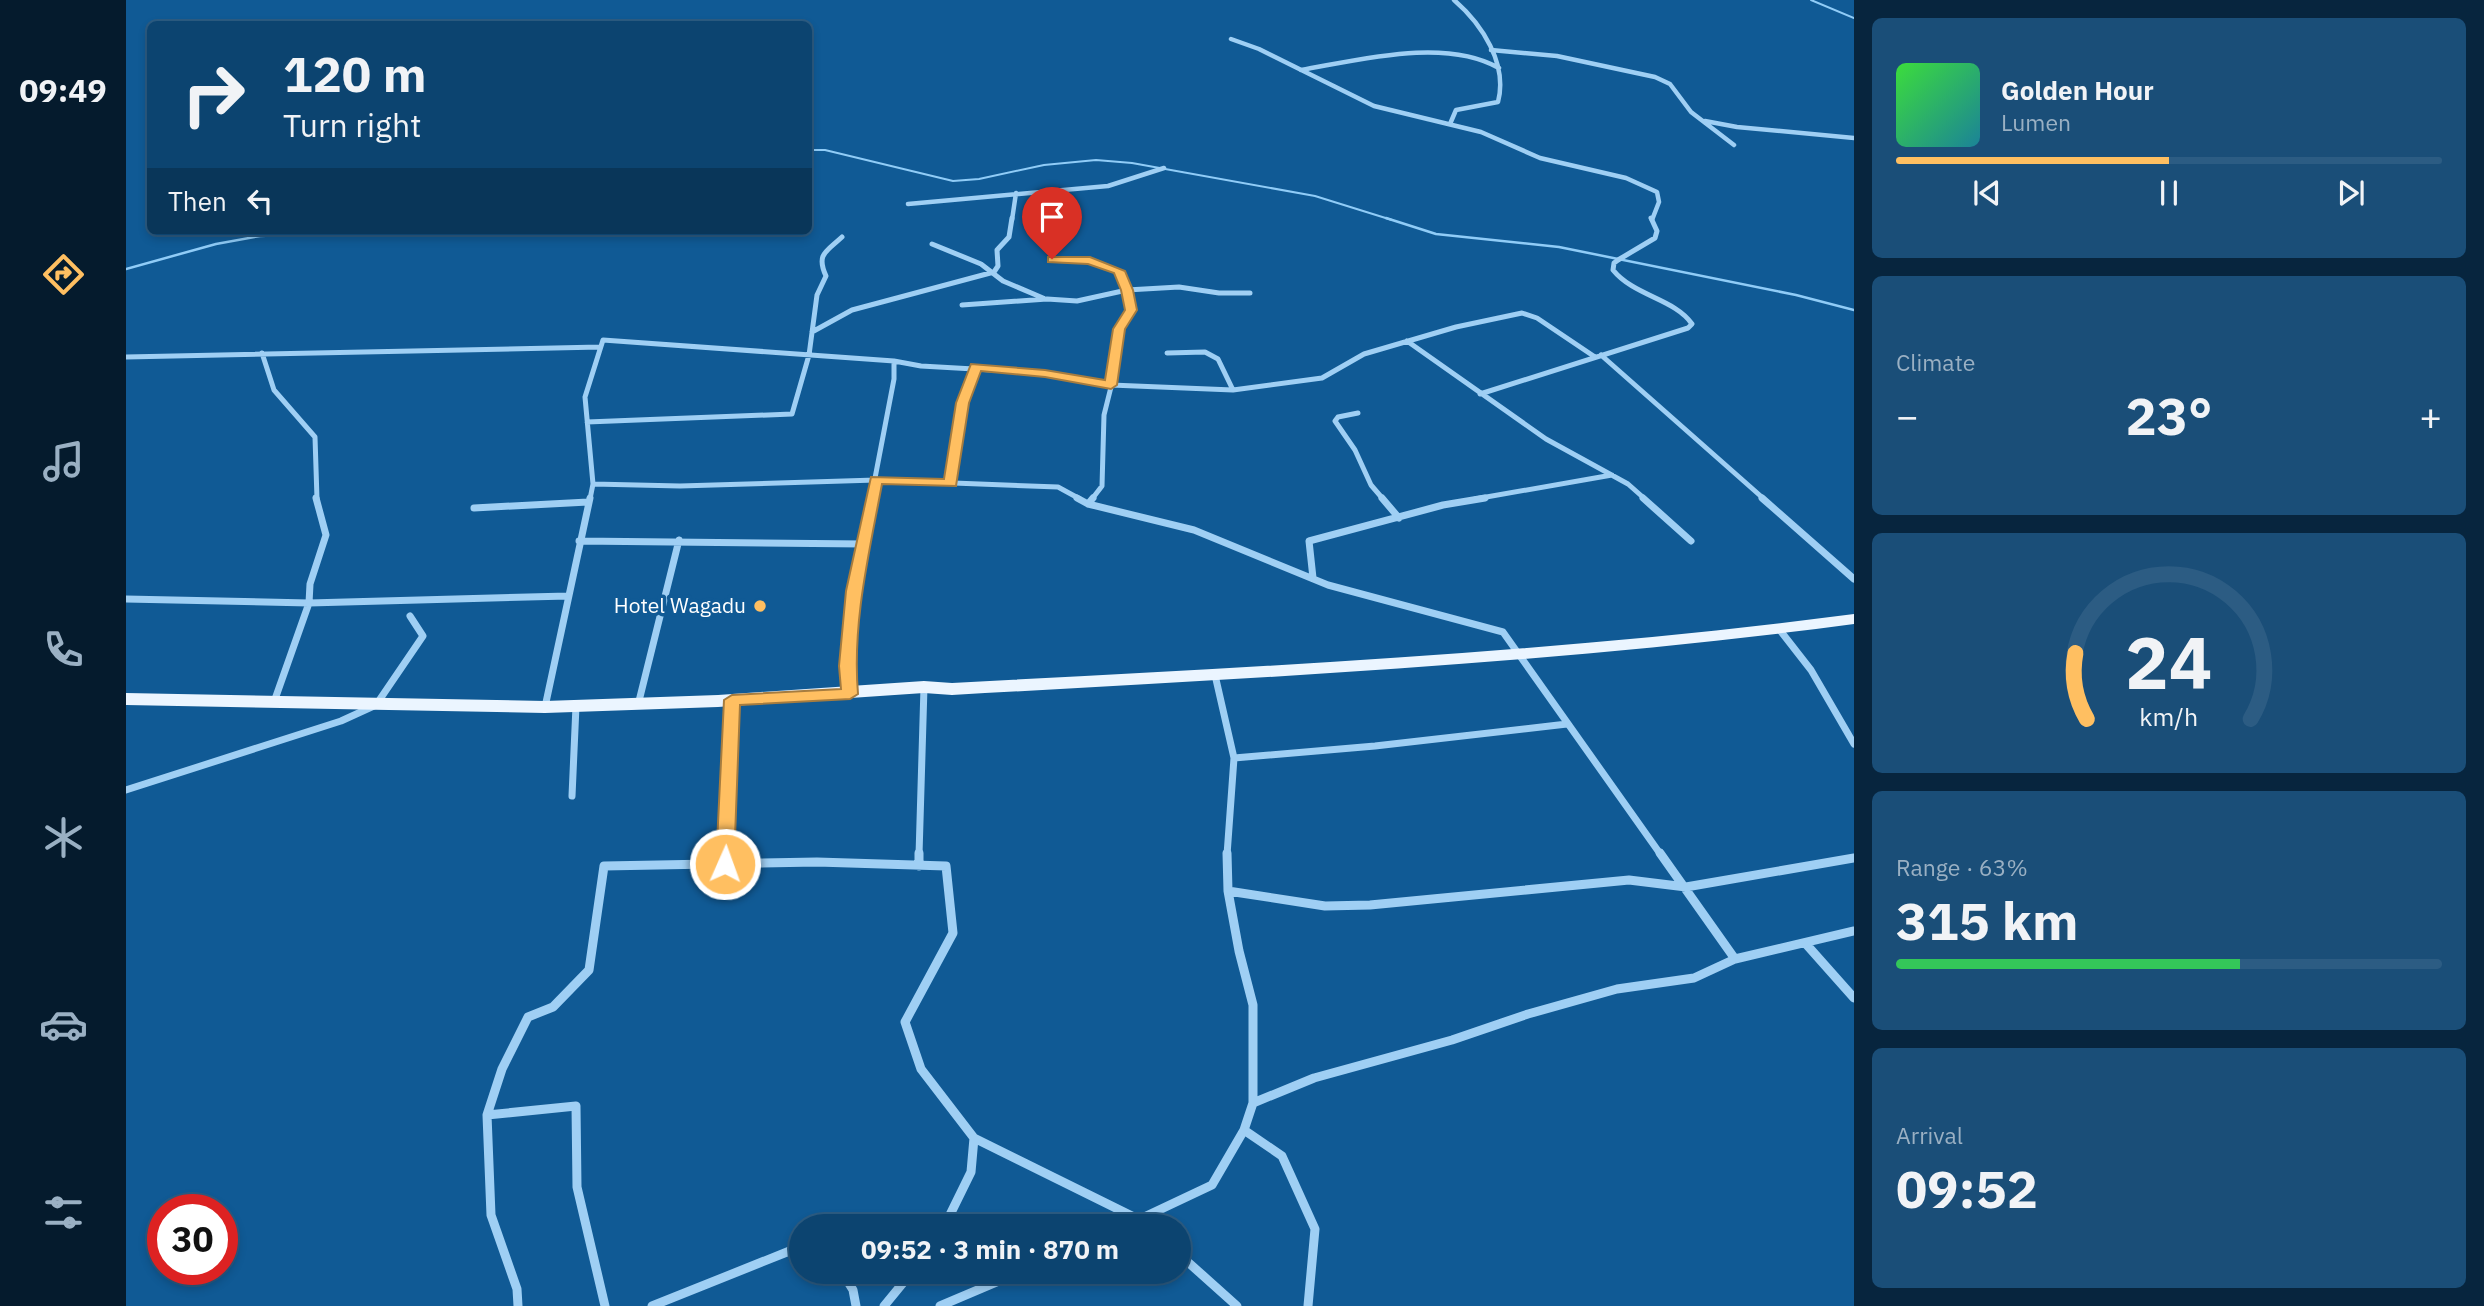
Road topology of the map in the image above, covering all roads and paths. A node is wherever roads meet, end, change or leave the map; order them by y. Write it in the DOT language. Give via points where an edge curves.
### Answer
graph roads {
  1 [pos="1454,0"];
  2 [pos="1231,38"];
  3 [pos="1491,50"];
  4 [pos="1499,68"];
  5 [pos="1301,70"];
  6 [pos="1703,121"];
  7 [pos="1450,124"];
  8 [pos="1854,138"];
  9 [pos="1734,145"];
  10 [pos="1164,168"];
  11 [pos="1016,193"];
  12 [pos="908,204"];
  13 [pos="842,237"];
  14 [pos="932,244"];
  15 [pos="1052,259"];
  16 [pos="994,272"];
  17 [pos="1127,290"];
  18 [pos="1250,293"];
  19 [pos="1047,299"];
  20 [pos="962,305"];
  21 [pos="812,332"];
  22 [pos="1407,341"];
  23 [pos="600,348"];
  24 [pos="262,353"];
  25 [pos="1167,353"];
  26 [pos="809,355"];
  27 [pos="1598,356"];
  28 [pos="126,357"];
  29 [pos="894,361"];
  30 [pos="976,367"];
  31 [pos="1111,385"];
  32 [pos="1233,390"];
  33 [pos="1480,394"];
  34 [pos="1357,413"];
  35 [pos="587,422"];
  36 [pos="1612,475"];
  37 [pos="876,480"];
  38 [pos="951,483"];
  39 [pos="593,484"];
  40 [pos="588,502"];
  41 [pos="1088,504"];
  42 [pos="474,508"];
  43 [pos="1399,518"];
  44 [pos="679,540"];
  45 [pos="579,541"];
  46 [pos="1690,541"];
  47 [pos="864,544"];
  48 [pos="1313,579"];
  49 [pos="1854,579"];
  50 [pos="568,596"];
  51 [pos="126,599"];
  52 [pos="309,603"];
  53 [pos="410,615"];
  54 [pos="1854,619"];
  55 [pos="1779,629"];
  56 [pos="1519,654"];
  57 [pos="1215,675"];
  58 [pos="924,687"];
  59 [pos="850,694"];
  60 [pos="126,699"];
  61 [pos="732,700"];
  62 [pos="274,703"];
  63 [pos="376,705"];
  64 [pos="638,705"];
  65 [pos="576,706"];
  66 [pos="545,707"];
  67 [pos="1567,724"];
  68 [pos="1854,744"];
  69 [pos="1234,758"];
  70 [pos="126,790"];
  71 [pos="572,796"];
  72 [pos="1854,858"];
  73 [pos="725,864"];
  74 [pos="919,866"];
  75 [pos="1686,887"];
  76 [pos="1228,891"];
  77 [pos="1854,931"];
  78 [pos="1806,944"];
  79 [pos="1735,959"];
  80 [pos="1854,998"];
  81 [pos="1254,1103"];
  82 [pos="486,1115"];
  83 [pos="1244,1130"];
  84 [pos="974,1138"];
  85 [pos="951,1214"];
  86 [pos="1124,1214"];
  87 [pos="1159,1214"];
  88 [pos="789,1250"];
  89 [pos="1191,1265"];
  90 [pos="849,1284"];
  91 [pos="902,1284"];
  92 [pos="992,1284"];
  93 [pos="519,1306"];
  94 [pos="606,1306"];
  95 [pos="652,1306"];
  96 [pos="856,1306"];
  97 [pos="884,1306"];
  98 [pos="940,1306"];
  99 [pos="1237,1306"];
  100 [pos="1308,1306"];
  1 -- 3 [label="street" via="1471,14"];
  2 -- 5 [label="street"];
  3 -- 4 [label="street"];
  3 -- 6 [label="street" via="1550,55 1655,77 1670,84"];
  4 -- 5 [label="street" via="1477,58 1401,52"];
  4 -- 7 [label="street" via="1498,102 1456,110"];
  5 -- 7 [label="street" via="1374,106"];
  6 -- 8 [label="street"];
  6 -- 9 [label="street"];
  7 -- 27 [label="street" via="1498,138 1540,158 1626,178 1657,192 1660,202 1651,219 1657,236 1622,255 1614,262 1613,271 1628,287 1685,314 1692,324"];
  10 -- 11 [label="street" via="1139,180 1098,189"];
  11 -- 12 [label="street"];
  11 -- 16 [label="street" via="1009,237 997,250"];
  13 -- 21 [label="street" via="821,257 826,276 817,295"];
  14 -- 16 [label="street"];
  15 -- 17 [label="street" via="1090,260 1119,271"];
  16 -- 19 [label="street" via="1003,281"];
  16 -- 21 [label="street" via="852,310"];
  17 -- 18 [label="street" via="1179,287"];
  17 -- 19 [label="street" via="1077,300"];
  17 -- 31 [label="street" via="1131,310 1119,329"];
  19 -- 20 [label="street"];
  21 -- 26 [label="street"];
  22 -- 27 [label="street" via="1522,313 1537,317"];
  22 -- 32 [label="street" via="1364,354 1322,378"];
  22 -- 33 [label="street"];
  23 -- 24 [label="street"];
  23 -- 26 [label="street" via="603,340"];
  23 -- 35 [label="street" via="584,397"];
  24 -- 28 [label="street"];
  24 -- 52 [label="street" via="274,390 315,437 315,492 326,535 310,584"];
  25 -- 32 [label="street" via="1205,352 1218,359"];
  26 -- 29 [label="street"];
  26 -- 35 [label="street" via="792,414"];
  27 -- 33 [label="street"];
  27 -- 49 [label="street"];
  29 -- 30 [label="street"];
  29 -- 37 [label="street"];
  30 -- 31 [label="street"];
  30 -- 38 [label="street" via="962,403"];
  31 -- 32 [label="street"];
  31 -- 41 [label="street" via="1104,415 1102,486"];
  33 -- 36 [label="street" via="1546,439"];
  34 -- 43 [label="street" via="1338,416 1335,421 1371,485"];
  35 -- 39 [label="street"];
  36 -- 43 [label="street" via="1443,505"];
  36 -- 46 [label="street"];
  37 -- 38 [label="street"];
  37 -- 39 [label="street"];
  37 -- 47 [label="street"];
  38 -- 41 [label="street" via="1058,487"];
  39 -- 40 [label="street"];
  40 -- 42 [label="street"];
  40 -- 45 [label="street"];
  41 -- 48 [label="street" via="1195,530"];
  43 -- 48 [label="street" via="1309,541"];
  44 -- 45 [label="street"];
  44 -- 47 [label="street"];
  44 -- 64 [label="street"];
  45 -- 50 [label="street"];
  47 -- 59 [label="street" via="854,591"];
  48 -- 56 [label="street" via="1503,632"];
  50 -- 52 [label="street"];
  50 -- 66 [label="street"];
  51 -- 52 [label="street"];
  52 -- 62 [label="street"];
  53 -- 63 [label="street" via="423,636"];
  54 -- 55 [label="main road"];
  55 -- 56 [label="main road"];
  55 -- 68 [label="street" via="1811,670"];
  56 -- 57 [label="main road"];
  56 -- 67 [label="street"];
  57 -- 58 [label="main road"];
  57 -- 69 [label="street"];
  58 -- 59 [label="main road"];
  58 -- 74 [label="street"];
  59 -- 61 [label="main road"];
  60 -- 62 [label="main road"];
  61 -- 64 [label="main road"];
  61 -- 73 [label="street"];
  62 -- 63 [label="main road"];
  63 -- 66 [label="main road"];
  63 -- 70 [label="street" via="341,721"];
  64 -- 65 [label="main road"];
  65 -- 66 [label="main road"];
  65 -- 71 [label="street"];
  67 -- 69 [label="street"];
  67 -- 75 [label="street"];
  69 -- 76 [label="street"];
  72 -- 75 [label="street"];
  73 -- 74 [label="street"];
  73 -- 82 [label="street" via="604,866 589,970 553,1007 528,1017"];
  74 -- 84 [label="street" via="946,866 953,933 905,1022 921,1069"];
  75 -- 76 [label="street" via="1629,880 1325,906"];
  75 -- 79 [label="street"];
  76 -- 81 [label="street" via="1253,1004"];
  77 -- 78 [label="street"];
  78 -- 79 [label="street"];
  78 -- 80 [label="street"];
  79 -- 81 [label="street" via="1694,978 1617,989 1314,1078"];
  81 -- 83 [label="street"];
  82 -- 93 [label="street" via="491,1215"];
  82 -- 94 [label="street" via="576,1106 577,1187"];
  83 -- 87 [label="street" via="1212,1185"];
  83 -- 100 [label="street" via="1282,1156 1315,1229"];
  84 -- 85 [label="street" via="968,1180"];
  84 -- 86 [label="street"];
  88 -- 95 [label="street"];
  89 -- 99 [label="street"];
  90 -- 96 [label="street"];
  91 -- 97 [label="street"];
  92 -- 98 [label="street"];
}
